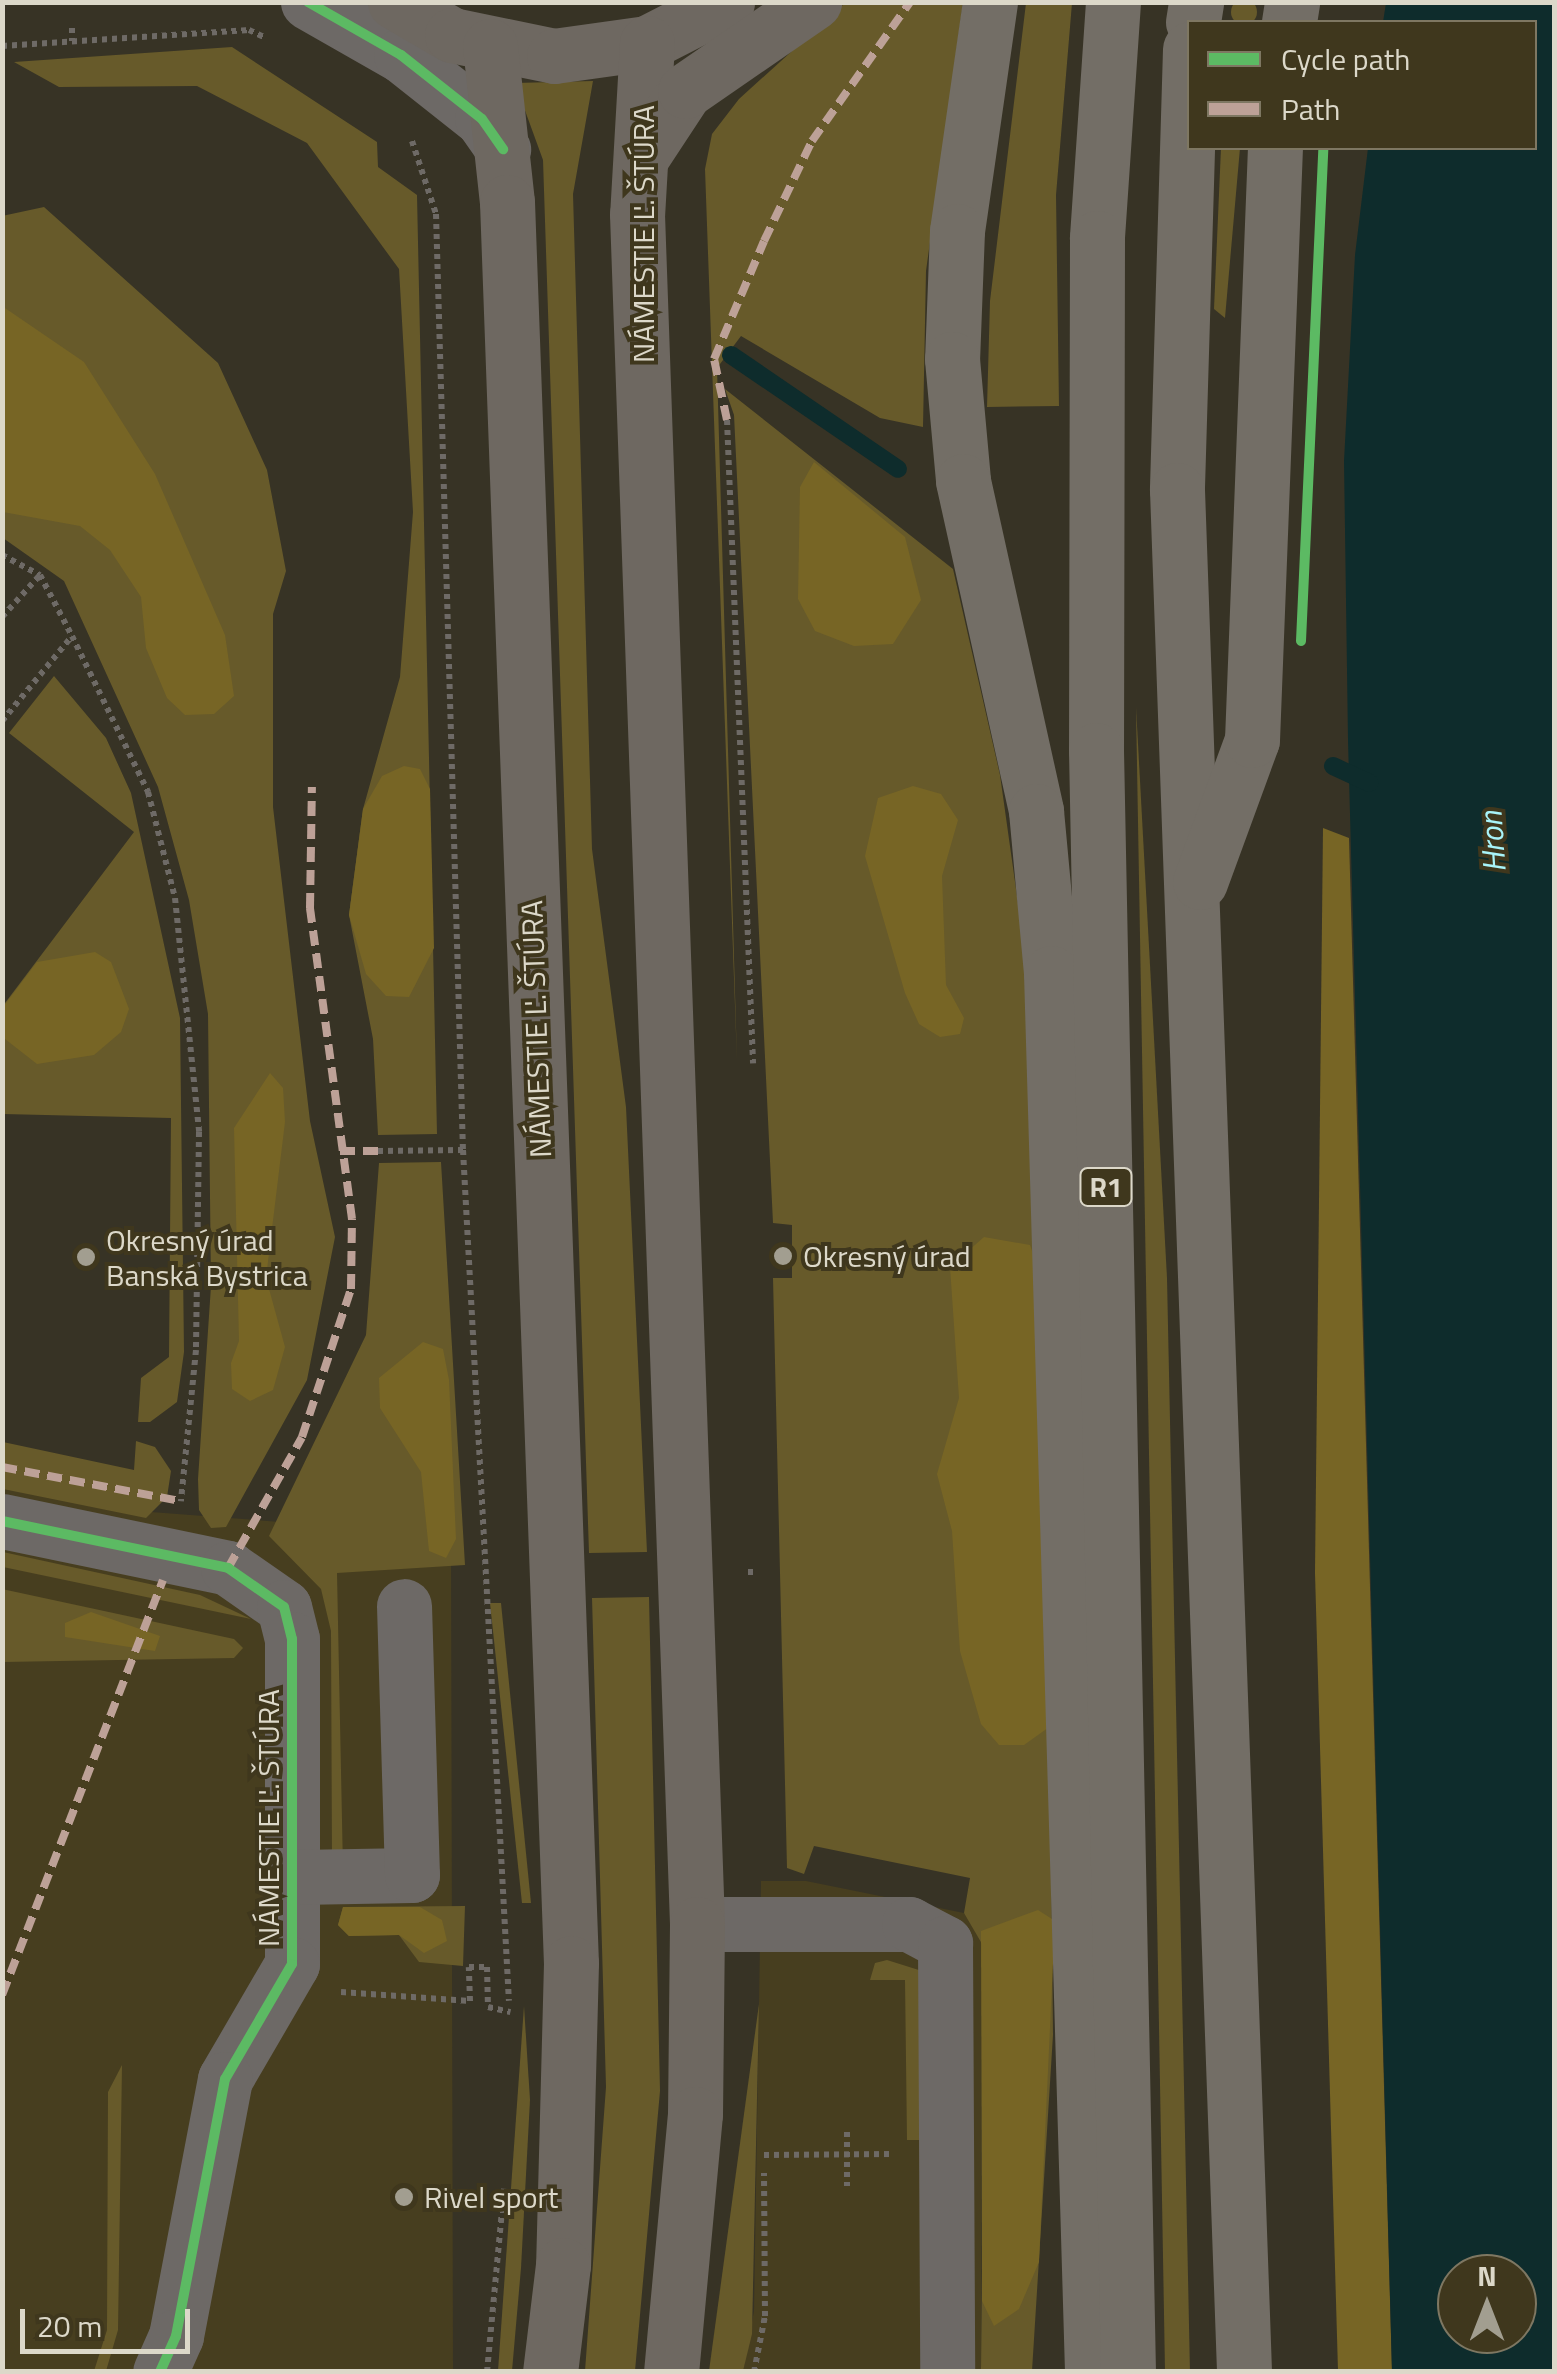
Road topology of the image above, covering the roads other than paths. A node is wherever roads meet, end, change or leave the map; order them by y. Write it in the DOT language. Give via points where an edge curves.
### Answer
graph roads {
  1 [pos="394,2"];
  2 [pos="727,2"];
  3 [pos="814,2"];
  4 [pos="990,2"];
  5 [pos="1113,2"];
  6 [pos="292,23"];
  7 [pos="647,43"];
  8 [pos="490,46"];
  9 [pos="503,149"];
  10 [pos="1187,150"];
  11 [pos="1274,150"];
  12 [pos="640,161"];
  13 [pos="1190,908"];
  14 [pos="2,1521"];
  15 [pos="404,1606"];
  16 [pos="297,1877"];
  17 [pos="696,1924"];
  18 [pos="1094,2364"];
  19 [pos="160,2372"];
  20 [pos="550,2372"];
  21 [pos="671,2372"];
  22 [pos="947,2372"];
  23 [pos="1244,2372"];
  1 -- 8 [label="main road"];
  2 -- 7 [label="main road"];
  3 -- 12 [label="main road" via="685,91"];
  4 -- 18 [label="highway" via="957,231 952,359 963,481 1036,811 1051,973"];
  5 -- 18 [label="highway, R1" via="1097,238"];
  6 -- 9 [label="street" via="401,55 482,119"];
  7 -- 8 [label="main road" via="554,56"];
  7 -- 12 [label="main road, NÁMESTIE Ľ. ŠTÚRA"];
  8 -- 9 [label="main road, NÁMESTIE Ľ. ŠTÚRA"];
  9 -- 20 [label="main road, NÁMESTIE Ľ. ŠTÚRA" via="571,1963 563,2265"];
  10 -- 13 [label="highway" via="1178,490"];
  11 -- 13 [label="highway" via="1252,740"];
  12 -- 17 [label="main road, NÁMESTIE Ľ. ŠTÚRA"];
  13 -- 23 [label="highway"];
  14 -- 16 [label="street, NÁMESTIE Ľ. ŠTÚRA" via="228,1568 284,1607 292,1639"];
  15 -- 16 [label="street" via="412,1876"];
  16 -- 19 [label="street, NÁMESTIE Ľ. ŠTÚRA" via="284,1988 225,2079 176,2336"];
  17 -- 21 [label="main road, NÁMESTIE Ľ. ŠTÚRA" via="694,2132"];
  17 -- 22 [label="street" via="909,1924 945,1943"];
}
